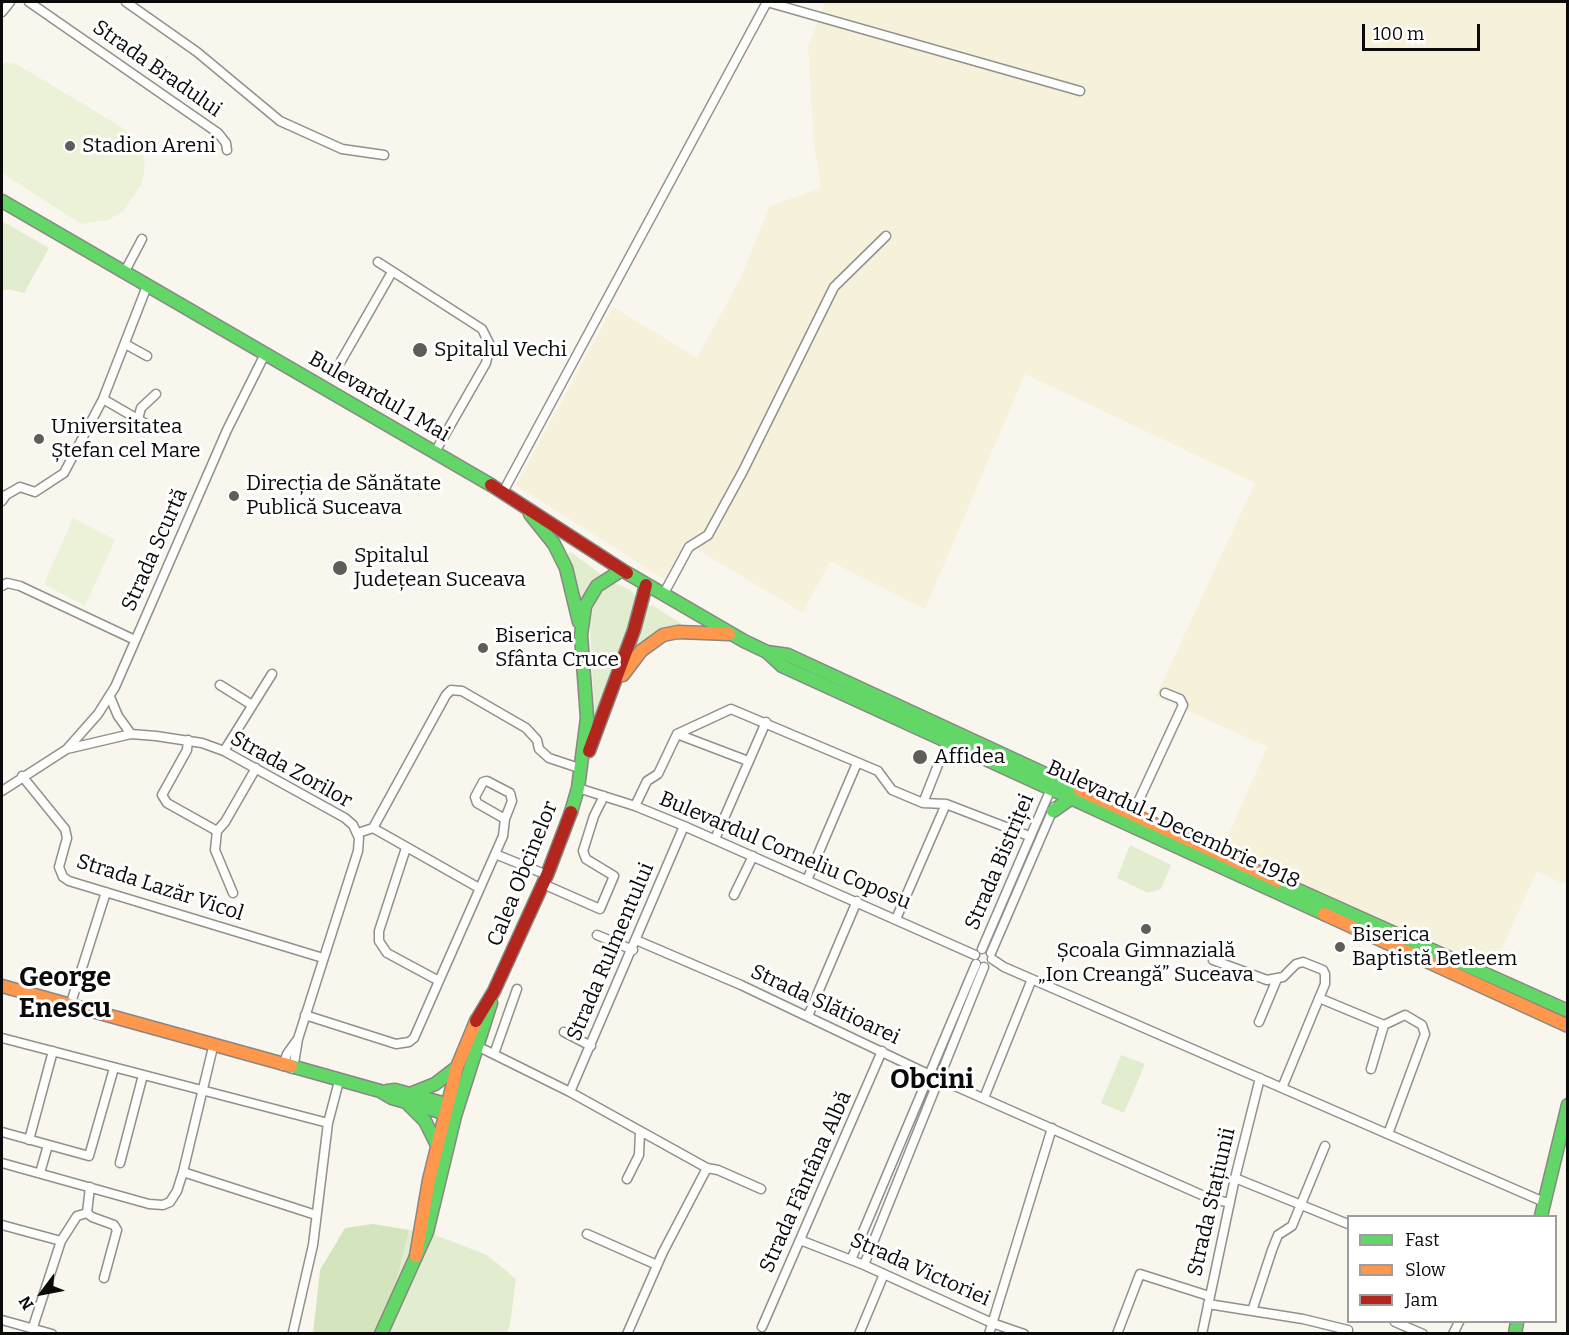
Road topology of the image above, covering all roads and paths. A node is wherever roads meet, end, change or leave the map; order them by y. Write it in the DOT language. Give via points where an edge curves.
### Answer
graph roads {
  1 [pos="29,2"];
  2 [pos="126,2"];
  3 [pos="1080,91"];
  4 [pos="227,150"];
  5 [pos="384,155"];
  6 [pos="2,201"];
  7 [pos="886,236"];
  8 [pos="142,239"];
  9 [pos="378,262"];
  10 [pos="392,272"];
  11 [pos="124,273"];
  12 [pos="147,286"];
  13 [pos="127,345"];
  14 [pos="265,354"];
  15 [pos="147,356"];
  16 [pos="341,361"];
  17 [pos="156,394"];
  18 [pos="104,399"];
  19 [pos="138,418"];
  20 [pos="153,428"];
  21 [pos="435,452"];
  22 [pos="503,492"];
  23 [pos="2,501"];
  24 [pos="519,502"];
  25 [pos="622,570"];
  26 [pos="2,575"];
  27 [pos="12,583"];
  28 [pos="646,585"];
  29 [pos="2,586"];
  30 [pos="663,595"];
  31 [pos="732,634"];
  32 [pos="581,635"];
  33 [pos="135,640"];
  34 [pos="767,652"];
  35 [pos="272,674"];
  36 [pos="220,685"];
  37 [pos="613,691"];
  38 [pos="1165,693"];
  39 [pos="110,697"];
  40 [pos="252,705"];
  41 [pos="766,722"];
  42 [pos="131,734"];
  43 [pos="677,734"];
  44 [pos="188,740"];
  45 [pos="947,742"];
  46 [pos="67,749"];
  47 [pos="224,751"];
  48 [pos="748,761"];
  49 [pos="856,763"];
  50 [pos="256,768"];
  51 [pos="582,769"];
  52 [pos="22,776"];
  53 [pos="578,788"];
  54 [pos="1060,789"];
  55 [pos="2,790"];
  56 [pos="604,796"];
  57 [pos="923,802"];
  58 [pos="946,804"];
  59 [pos="635,806"];
  60 [pos="1053,811"];
  61 [pos="1132,815"];
  62 [pos="505,819"];
  63 [pos="684,826"];
  64 [pos="373,828"];
  65 [pos="217,831"];
  66 [pos="358,833"];
  67 [pos="1029,836"];
  68 [pos="715,839"];
  69 [pos="406,848"];
  70 [pos="495,854"];
  71 [pos="753,856"];
  72 [pos="545,880"];
  73 [pos="807,880"];
  74 [pos="479,888"];
  75 [pos="106,892"];
  76 [pos="233,893"];
  77 [pos="734,895"];
  78 [pos="857,901"];
  79 [pos="896,919"];
  80 [pos="597,935"];
  81 [pos="636,940"];
  82 [pos="633,950"];
  83 [pos="323,958"];
  84 [pos="984,959"];
  85 [pos="1214,960"];
  86 [pos="1277,979"];
  87 [pos="1032,980"];
  88 [pos="439,981"];
  89 [pos="2,986"];
  90 [pos="517,989"];
  91 [pos="494,991"];
  92 [pos="1319,998"];
  93 [pos="70,1005"];
  94 [pos="1568,1011"];
  95 [pos="305,1015"];
  96 [pos="808,1016"];
  97 [pos="1259,1022"];
  98 [pos="1384,1025"];
  99 [pos="1568,1026"];
  100 [pos="564,1032"];
  101 [pos="2,1038"];
  102 [pos="477,1046"];
  103 [pos="213,1047"];
  104 [pos="591,1047"];
  105 [pos="882,1051"];
  106 [pos="53,1052"];
  107 [pos="494,1054"];
  108 [pos="288,1067"];
  109 [pos="457,1067"];
  110 [pos="114,1068"];
  111 [pos="1371,1069"];
  112 [pos="928,1074"];
  113 [pos="143,1075"];
  114 [pos="1260,1078"];
  115 [pos="939,1079"];
  116 [pos="339,1081"];
  117 [pos="1282,1088"];
  118 [pos="202,1091"];
  119 [pos="570,1092"];
  120 [pos="407,1098"];
  121 [pos="984,1098"];
  122 [pos="1568,1104"];
  123 [pos="451,1110"];
  124 [pos="328,1123"];
  125 [pos="1052,1128"];
  126 [pos="2,1132"];
  127 [pos="640,1132"];
  128 [pos="1388,1134"];
  129 [pos="29,1140"];
  130 [pos="48,1145"];
  131 [pos="437,1145"];
  132 [pos="1325,1146"];
  133 [pos="120,1163"];
  134 [pos="2,1164"];
  135 [pos="707,1168"];
  136 [pos="183,1172"];
  137 [pos="40,1173"];
  138 [pos="1234,1178"];
  139 [pos="627,1179"];
  140 [pos="90,1187"];
  141 [pos="761,1189"];
  142 [pos="1545,1202"];
  143 [pos="1229,1203"];
  144 [pos="1302,1204"];
  145 [pos="87,1213"];
  146 [pos="316,1215"];
  147 [pos="1541,1215"];
  148 [pos="1347,1224"];
  149 [pos="2,1225"];
  150 [pos="587,1234"];
  151 [pos="800,1240"];
  152 [pos="61,1241"];
  153 [pos="416,1256"];
  154 [pos="850,1260"];
  155 [pos="657,1265"];
  156 [pos="864,1265"];
  157 [pos="884,1274"];
  158 [pos="104,1278"];
  159 [pos="1208,1300"];
  160 [pos="1252,1311"];
  161 [pos="2,1320"];
  162 [pos="992,1323"];
  163 [pos="1397,1323"];
  164 [pos="33,1327"];
  165 [pos="762,1327"];
  166 [pos="1349,1328"];
  167 [pos="293,1332"];
  168 [pos="51,1334"];
  169 [pos="381,1334"];
  170 [pos="627,1334"];
  171 [pos="859,1334"];
  172 [pos="989,1334"];
  173 [pos="1024,1334"];
  174 [pos="1117,1334"];
  175 [pos="1202,1334"];
  176 [pos="1423,1334"];
  1 -- 4 [label="street, Strada Bradului" via="218,133"];
  2 -- 5 [label="street" via="197,52 280,121 342,149"];
  3 -- 22 [label="street" via="767,2"];
  6 -- 11 [label="main road, Bulevardul 1 Mai"];
  7 -- 30 [label="street" via="834,287 713,526 708,535 689,547"];
  8 -- 11 [label="street"];
  9 -- 10 [label="street"];
  10 -- 16 [label="street"];
  10 -- 21 [label="street" via="482,329 490,345 486,363"];
  11 -- 12 [label="main road, Bulevardul 1 Mai"];
  12 -- 13 [label="street"];
  12 -- 14 [label="main road, Bulevardul 1 Mai"];
  13 -- 15 [label="street"];
  13 -- 18 [label="street"];
  14 -- 21 [label="main road, Bulevardul 1 Mai"];
  14 -- 33 [label="street, Strada Scurtă" via="227,430"];
  17 -- 19 [label="street" via="141,408"];
  18 -- 19 [label="street"];
  18 -- 23 [label="street" via="60,477 35,492 20,487"];
  19 -- 20 [label="street"];
  21 -- 22 [label="main road, Bulevardul 1 Mai"];
  22 -- 24 [label="main road, Bulevardul 1 Mai"];
  24 -- 25 [label="main road, Bulevardul 1 Mai"];
  24 -- 32 [label="main road" via="561,556"];
  25 -- 28 [label="main road, Bulevardul 1 Mai"];
  25 -- 32 [label="main road, Calea Obcinelor" via="597,586 588,597"];
  26 -- 27 [label="street"];
  27 -- 29 [label="street"];
  27 -- 33 [label="street"];
  28 -- 30 [label="main road, Bulevardul 1 Mai"];
  28 -- 37 [label="main road, Calea Obcinelor"];
  30 -- 31 [label="main road, Bulevardul 1 Mai"];
  31 -- 34 [label="main road, Bulevardul 1 Decembrie 1918"];
  31 -- 37 [label="main road" via="663,635 641,651"];
  32 -- 51 [label="main road, Calea Obcinelor" via="587,718"];
  33 -- 39 [label="street, Strada Scurtă"];
  34 -- 45 [label="main road, Bulevardul 1 Decembrie 1918" via="782,666"];
  34 -- 54 [label="main road, Bulevardul 1 Decembrie 1918" via="788,655"];
  35 -- 40 [label="street"];
  36 -- 40 [label="street"];
  37 -- 51 [label="main road, Calea Obcinelor"];
  38 -- 61 [label="street" via="1180,699 1183,705"];
  39 -- 42 [label="street"];
  39 -- 46 [label="street, Strada Scurtă"];
  40 -- 47 [label="street"];
  41 -- 43 [label="street" via="731,709"];
  41 -- 48 [label="street"];
  41 -- 49 [label="street"];
  42 -- 44 [label="street, Strada Zorilor"];
  42 -- 46 [label="street, Strada Zorilor"];
  43 -- 48 [label="street"];
  43 -- 59 [label="street" via="658,774 647,781"];
  44 -- 47 [label="street, Strada Zorilor"];
  44 -- 65 [label="street" via="187,750 162,795 167,803"];
  45 -- 54 [label="main road, Bulevardul 1 Decembrie 1918"];
  45 -- 57 [label="street"];
  46 -- 52 [label="street, Strada Zorilor"];
  47 -- 50 [label="street, Strada Zorilor"];
  48 -- 68 [label="street"];
  49 -- 57 [label="street" via="883,775 892,790"];
  49 -- 73 [label="street"];
  50 -- 65 [label="street"];
  50 -- 66 [label="street, Strada Zorilor" via="345,818"];
  51 -- 53 [label="main road, Calea Obcinelor"];
  51 -- 64 [label="street" via="549,759 526,728 462,691 451,690"];
  52 -- 55 [label="street, Strada Zorilor"];
  52 -- 75 [label="street, Strada Lazăr Vicol" via="67,835 59,872 69,881"];
  53 -- 56 [label="street, Bulevardul Corneliu Coposu"];
  53 -- 72 [label="main road, Calea Obcinelor"];
  54 -- 60 [label="main road"];
  54 -- 61 [label="main road, Bulevardul 1 Decembrie 1918"];
  54 -- 67 [label="street, Strada Bistriței"];
  54 -- 99 [label="main road, Bulevardul 1 Decembrie 1918"];
  56 -- 59 [label="street, Bulevardul Corneliu Coposu"];
  56 -- 72 [label="street" via="583,851 586,859 614,876 600,909"];
  57 -- 58 [label="street"];
  58 -- 67 [label="street"];
  58 -- 79 [label="street"];
  59 -- 63 [label="street, Bulevardul Corneliu Coposu"];
  60 -- 84 [label="street, Strada Bistriței"];
  61 -- 94 [label="main road, Bulevardul 1 Decembrie 1918"];
  62 -- 62 [label="street" via="512,801 510,793 488,781 480,784 477,803"];
  62 -- 70 [label="street"];
  63 -- 68 [label="street, Bulevardul Corneliu Coposu"];
  63 -- 81 [label="street, Strada Rulmentului"];
  64 -- 66 [label="street"];
  64 -- 69 [label="street"];
  65 -- 76 [label="street" via="215,850"];
  66 -- 83 [label="street, Strada Zorilor" via="358,851"];
  67 -- 84 [label="street, Strada Bistriței"];
  68 -- 71 [label="street, Bulevardul Corneliu Coposu"];
  69 -- 74 [label="street"];
  69 -- 88 [label="street" via="379,941 387,953"];
  70 -- 72 [label="street"];
  70 -- 74 [label="street"];
  71 -- 73 [label="street, Bulevardul Corneliu Coposu"];
  71 -- 77 [label="street"];
  72 -- 91 [label="main road, Calea Obcinelor"];
  73 -- 78 [label="street, Bulevardul Corneliu Coposu"];
  74 -- 88 [label="street"];
  75 -- 83 [label="street, Strada Lazăr Vicol"];
  75 -- 93 [label="street"];
  78 -- 79 [label="street, Bulevardul Corneliu Coposu"];
  78 -- 96 [label="street"];
  79 -- 84 [label="street, Bulevardul Corneliu Coposu"];
  80 -- 82 [label="street"];
  81 -- 82 [label="street, Strada Rulmentului"];
  81 -- 96 [label="street, Strada Slătioarei"];
  82 -- 104 [label="street, Strada Rulmentului"];
  83 -- 95 [label="street, Strada Zorilor"];
  84 -- 87 [label="street, Bulevardul Corneliu Coposu"];
  84 -- 112 [label="street, Strada Bistriței"];
  84 -- 115 [label="street, Strada Bistriței"];
  85 -- 86 [label="street" via="1259,979"];
  86 -- 92 [label="street" via="1299,962 1307,962 1325,974"];
  86 -- 97 [label="street"];
  87 -- 114 [label="street, Bulevardul Corneliu Coposu"];
  87 -- 121 [label="street"];
  88 -- 95 [label="street" via="409,1042 396,1044"];
  89 -- 93 [label="main road"];
  90 -- 107 [label="street"];
  91 -- 102 [label="main road, Calea Obcinelor"];
  91 -- 109 [label="main road, Calea Obcinelor" via="478,1017"];
  92 -- 98 [label="street"];
  92 -- 117 [label="street"];
  93 -- 103 [label="main road"];
  95 -- 108 [label="street, Strada Zorilor"];
  96 -- 105 [label="street, Strada Slătioarei"];
  98 -- 111 [label="street"];
  98 -- 128 [label="street" via="1405,1016 1418,1021 1425,1034"];
  100 -- 104 [label="street"];
  101 -- 106 [label="street"];
  102 -- 107 [label="street"];
  102 -- 123 [label="main road, Calea Obcinelor"];
  103 -- 108 [label="main road"];
  103 -- 118 [label="street"];
  104 -- 119 [label="street, Strada Rulmentului"];
  105 -- 112 [label="street, Strada Slătioarei"];
  105 -- 151 [label="street, Strada Fântâna Albă"];
  106 -- 110 [label="street"];
  106 -- 129 [label="street"];
  107 -- 119 [label="street"];
  108 -- 116 [label="main road"];
  109 -- 120 [label="main road"];
  109 -- 123 [label="main road, Calea Obcinelor"];
  110 -- 113 [label="street"];
  110 -- 130 [label="street" via="89,1156"];
  112 -- 115 [label="street, Strada Slătioarei"];
  112 -- 154 [label="street, Strada Bistriței"];
  113 -- 118 [label="street"];
  113 -- 133 [label="street"];
  114 -- 117 [label="street, Bulevardul Corneliu Coposu"];
  114 -- 138 [label="street, Strada Stațiunii"];
  115 -- 121 [label="street, Strada Slătioarei"];
  115 -- 156 [label="street, Strada Bistriței"];
  116 -- 120 [label="main road" via="380,1091 395,1090"];
  116 -- 124 [label="street"];
  117 -- 128 [label="street, Bulevardul Corneliu Coposu"];
  118 -- 124 [label="street"];
  118 -- 136 [label="street"];
  119 -- 127 [label="street"];
  120 -- 123 [label="main road"];
  120 -- 131 [label="main road"];
  121 -- 125 [label="street, Strada Slătioarei"];
  122 -- 142 [label="main road"];
  123 -- 131 [label="main road"];
  123 -- 153 [label="main road" via="427,1233"];
  124 -- 146 [label="street"];
  125 -- 143 [label="street, Strada Slătioarei" via="1204,1196"];
  125 -- 162 [label="street"];
  126 -- 129 [label="street"];
  127 -- 135 [label="street"];
  127 -- 139 [label="street" via="639,1155"];
  128 -- 142 [label="street, Bulevardul Corneliu Coposu"];
  129 -- 130 [label="street"];
  130 -- 137 [label="street"];
  131 -- 153 [label="main road"];
  132 -- 144 [label="street"];
  134 -- 137 [label="street"];
  135 -- 141 [label="street"];
  135 -- 155 [label="street"];
  136 -- 140 [label="street" via="174,1198 163,1205"];
  136 -- 146 [label="street"];
  137 -- 140 [label="street"];
  138 -- 143 [label="street, Strada Stațiunii"];
  138 -- 144 [label="street"];
  140 -- 145 [label="street"];
  142 -- 147 [label="main road"];
  143 -- 159 [label="street, Strada Stațiunii"];
  144 -- 148 [label="street"];
  144 -- 160 [label="street" via="1292,1226 1278,1235"];
  145 -- 152 [label="street" via="77,1216"];
  145 -- 158 [label="street" via="117,1230"];
  146 -- 167 [label="street" via="314,1245"];
  149 -- 152 [label="street"];
  150 -- 155 [label="street"];
  151 -- 154 [label="street, Strada Victoriei"];
  151 -- 165 [label="street, Strada Fântâna Albă"];
  152 -- 164 [label="street"];
  153 -- 169 [label="main road"];
  154 -- 156 [label="street, Strada Victoriei"];
  155 -- 170 [label="street"];
  156 -- 157 [label="street, Strada Victoriei"];
  157 -- 162 [label="street, Strada Victoriei"];
  157 -- 171 [label="street"];
  159 -- 160 [label="street"];
  159 -- 174 [label="street" via="1140,1274"];
  159 -- 175 [label="street, Strada Stațiunii"];
  160 -- 166 [label="street"];
  161 -- 164 [label="street"];
  162 -- 172 [label="street"];
  162 -- 173 [label="street, Strada Victoriei"];
  163 -- 176 [label="street"];
  164 -- 168 [label="street"];
}
